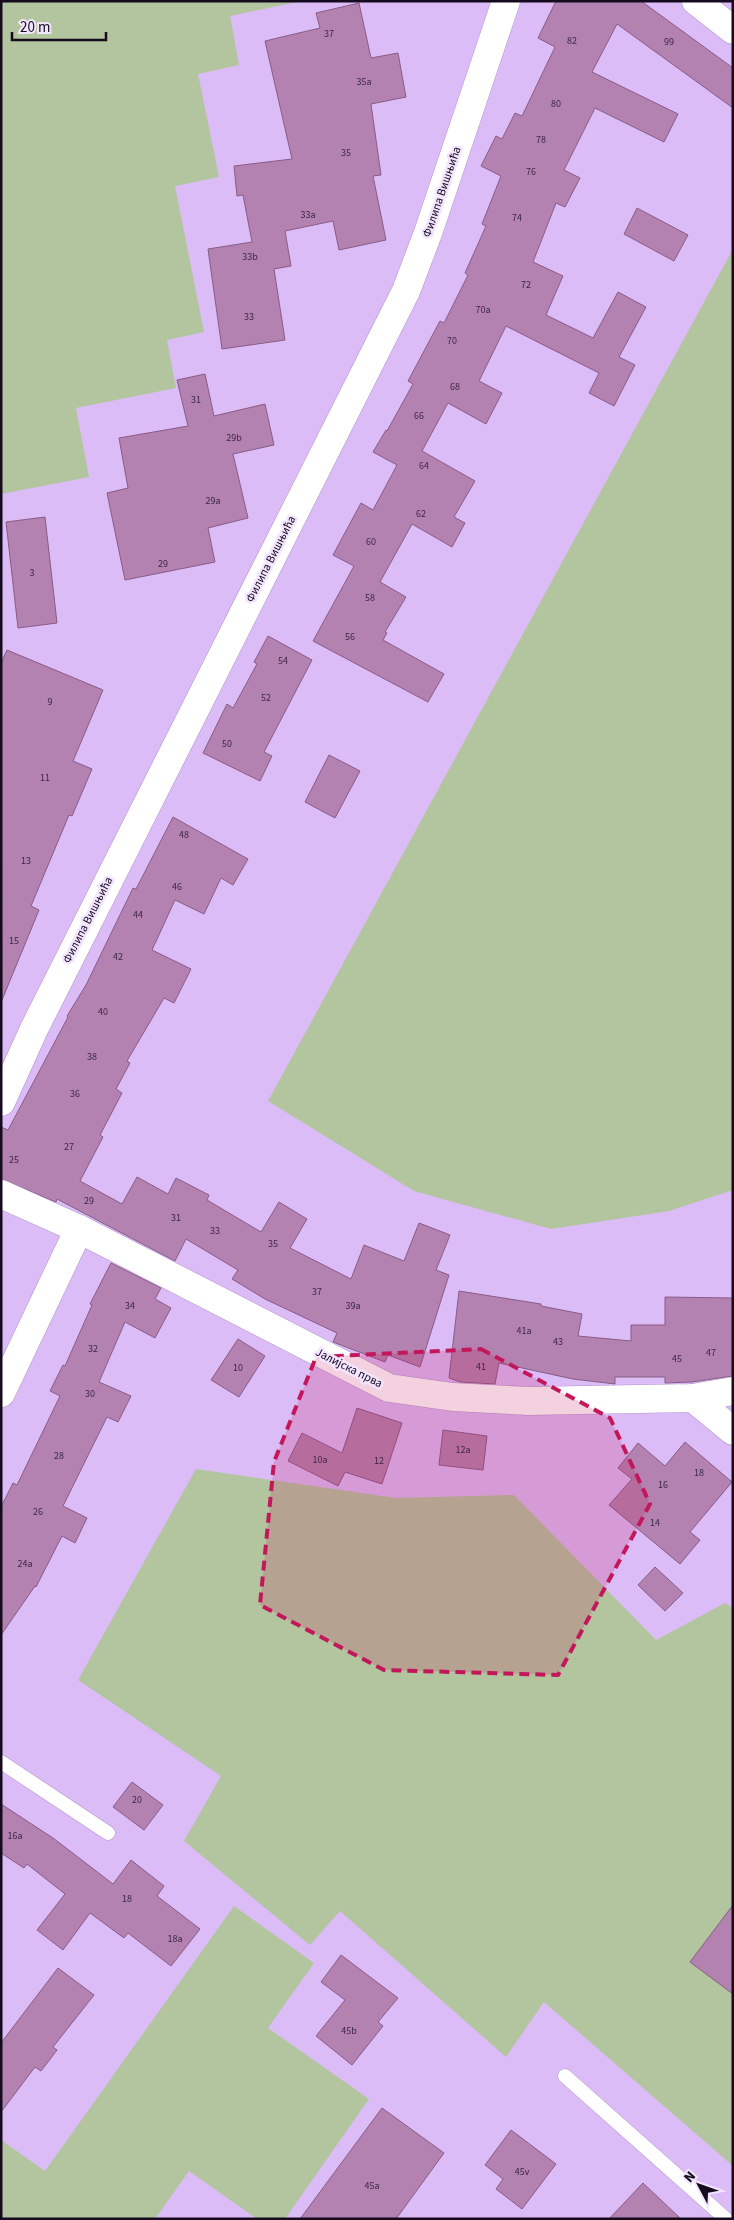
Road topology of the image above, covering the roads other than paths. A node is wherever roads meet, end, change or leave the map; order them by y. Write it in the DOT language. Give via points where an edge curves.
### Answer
graph roads {
  1 [pos="696,1"];
  2 [pos="504,2"];
  3 [pos="733,30"];
  4 [pos="1,1102"];
  5 [pos="1,1194"];
  6 [pos="79,1229"];
  7 [pos="733,1391"];
  8 [pos="1,1393"];
  9 [pos="694,1398"];
  10 [pos="733,1431"];
  11 [pos="1,1762"];
  12 [pos="108,1833"];
  13 [pos="565,2076"];
  14 [pos="726,2219"];
  1 -- 3 [label="street"];
  2 -- 4 [label="street, Филипа Вишњића" via="406,291 38,1020"];
  5 -- 6 [label="street, Јалијска прва"];
  6 -- 8 [label="street"];
  6 -- 9 [label="street, Јалијска прва" via="389,1388 452,1397 529,1401"];
  7 -- 9 [label="street, Јалијска прва"];
  9 -- 10 [label="street"];
  11 -- 12 [label="lane"];
  13 -- 14 [label="lane"];
}
